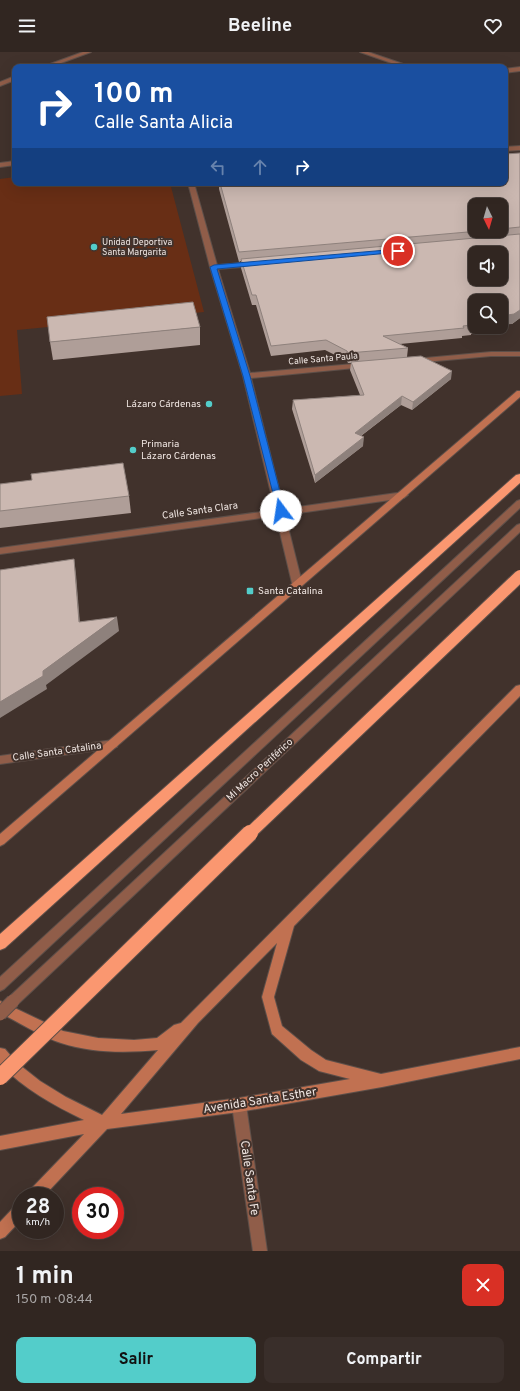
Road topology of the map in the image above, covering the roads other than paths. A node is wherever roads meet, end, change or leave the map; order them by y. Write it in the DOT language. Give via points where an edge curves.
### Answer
graph roads {
  1 [pos="88,52"];
  2 [pos="363,52"];
  3 [pos="54,64"];
  4 [pos="400,64"];
  5 [pos="520,69"];
  6 [pos="508,71"];
  7 [pos="12,79"];
  8 [pos="0,84"];
  9 [pos="520,148"];
  10 [pos="508,149"];
  11 [pos="12,163"];
  12 [pos="0,165"];
  13 [pos="192,186"];
  14 [pos="261,263"];
  15 [pos="214,267"];
  16 [pos="520,354"];
  17 [pos="404,362"];
  18 [pos="373,365"];
  19 [pos="247,376"];
  20 [pos="520,393"];
  21 [pos="520,477"];
  22 [pos="404,494"];
  23 [pos="520,503"];
  24 [pos="281,511"];
  25 [pos="520,527"];
  26 [pos="0,551"];
  27 [pos="520,576"];
  28 [pos="297,583"];
  29 [pos="520,689"];
  30 [pos="517,697"];
  31 [pos="113,744"];
  32 [pos="0,760"];
  33 [pos="0,841"];
  34 [pos="289,922"];
  35 [pos="0,944"];
  36 [pos="2,983"];
  37 [pos="0,1007"];
  38 [pos="0,1014"];
  39 [pos="193,1019"];
  40 [pos="520,1053"];
  41 [pos="0,1054"];
  42 [pos="0,1077"];
  43 [pos="382,1080"];
  44 [pos="239,1105"];
  45 [pos="104,1123"];
  46 [pos="0,1143"];
  47 [pos="43,1187"];
  48 [pos="12,1219"];
  49 [pos="0,1232"];
  50 [pos="260,1251"];
  1 -- 3 [label="street"];
  2 -- 4 [label="street"];
  5 -- 6 [label="street"];
  7 -- 8 [label="street"];
  9 -- 10 [label="street"];
  11 -- 12 [label="street"];
  13 -- 15 [label="street"];
  14 -- 15 [label="street"];
  15 -- 19 [label="street"];
  16 -- 17 [label="street"];
  18 -- 19 [label="street, Calle Santa Paula"];
  19 -- 24 [label="street"];
  20 -- 22 [label="main road"];
  21 -- 35 [label="highway"];
  22 -- 24 [label="street, Calle Santa Clara"];
  22 -- 28 [label="main road"];
  23 -- 36 [label="street, Mi Macro Periférico"];
  24 -- 26 [label="street, Calle Santa Clara"];
  24 -- 28 [label="street"];
  25 -- 38 [label="street, Mi Macro Periférico, bridge"];
  27 -- 42 [label="highway, bridge"];
  28 -- 31 [label="main road"];
  29 -- 30 [label="main road"];
  30 -- 34 [label="main road"];
  31 -- 32 [label="street, Calle Santa Catalina"];
  31 -- 33 [label="main road"];
  34 -- 39 [label="main road"];
  34 -- 43 [label="main road" via="268,997 277,1030 306,1055 324,1066"];
  37 -- 39 [label="main road" via="62,1037 98,1044 159,1044"];
  39 -- 45 [label="main road"];
  40 -- 43 [label="main road, Avenida Santa Esther"];
  41 -- 45 [label="main road" via="13,1070 38,1090"];
  43 -- 44 [label="main road, Avenida Santa Esther"];
  44 -- 45 [label="main road, Avenida Santa Esther"];
  44 -- 50 [label="street, Calle Santa Fe"];
  45 -- 46 [label="main road, Avenida Santa Esther"];
  45 -- 47 [label="main road"];
  48 -- 49 [label="main road"];
}
